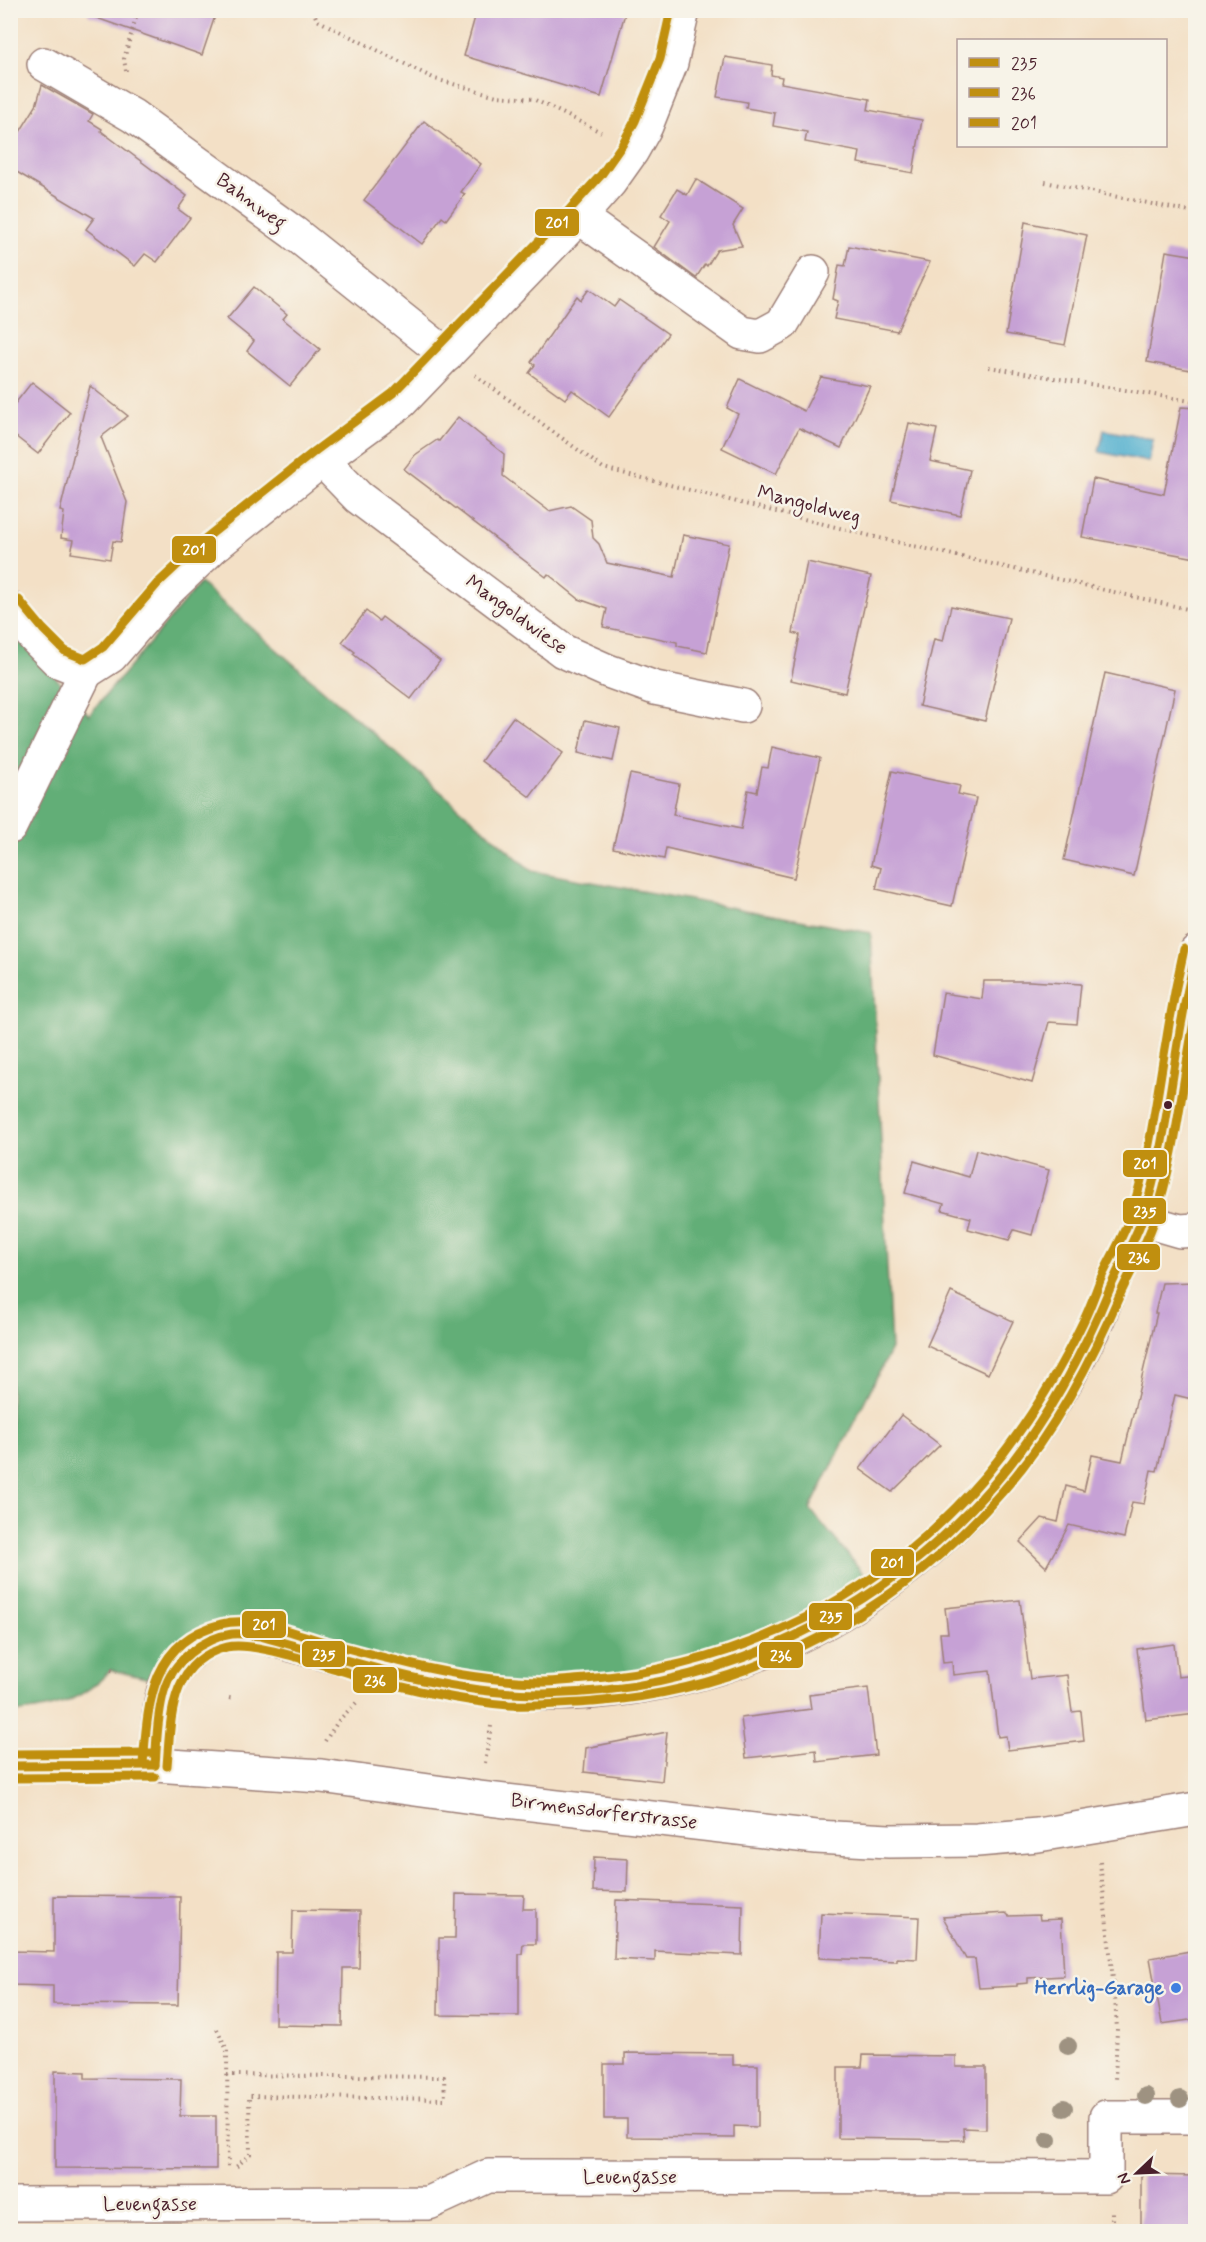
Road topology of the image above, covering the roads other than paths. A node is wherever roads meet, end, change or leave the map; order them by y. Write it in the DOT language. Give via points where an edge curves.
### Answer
graph roads {
  1 [pos="683,10"];
  2 [pos="44,64"];
  3 [pos="579,217"];
  4 [pos="813,272"];
  5 [pos="447,355"];
  6 [pos="322,460"];
  7 [pos="10,608"];
  8 [pos="86,672"];
  9 [pos="743,706"];
  10 [pos="10,827"];
  11 [pos="1196,952"];
  12 [pos="1142,1220"];
  13 [pos="1196,1230"];
  14 [pos="155,1765"];
  15 [pos="10,1766"];
  16 [pos="1196,1809"];
  17 [pos="1196,2117"];
  18 [pos="10,2204"];
  1 -- 3 [label="street" via="671,63 646,126 610,182"];
  2 -- 5 [label="street, Bahnweg" via="133,116 294,233"];
  3 -- 4 [label="street" via="742,333 760,336 782,324"];
  3 -- 5 [label="street"];
  5 -- 6 [label="street" via="402,402"];
  6 -- 8 [label="street" via="213,547 166,592 111,656"];
  6 -- 9 [label="street, Mangoldwiese" via="358,497 563,651 655,688"];
  7 -- 8 [label="street" via="58,661"];
  8 -- 10 [label="street"];
  11 -- 12 [label="street" via="1161,1147"];
  12 -- 13 [label="street" via="1180,1232"];
  12 -- 14 [label="street" via="1084,1348 1034,1431 1005,1470 918,1559 837,1617 790,1642 696,1675 602,1691 544,1694 442,1684 260,1636 220,1636 193,1650 167,1683"];
  14 -- 15 [label="street, Birmensdorferstrasse"];
  14 -- 16 [label="street, Birmensdorferstrasse" via="321,1776 816,1837 890,1841 1038,1835"];
  17 -- 18 [label="street, Leuengasse" via="1106,2117 1106,2177 488,2176 429,2203"];
}
